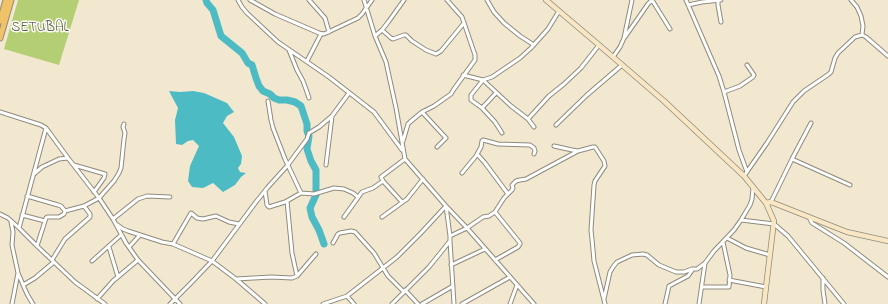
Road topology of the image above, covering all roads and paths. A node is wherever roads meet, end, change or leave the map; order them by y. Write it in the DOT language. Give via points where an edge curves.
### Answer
graph roads {
  1 [pos="6,0"];
  2 [pos="11,0"];
  3 [pos="238,0"];
  4 [pos="250,0"];
  5 [pos="309,0"];
  6 [pos="364,0"];
  7 [pos="372,0"];
  8 [pos="404,0"];
  9 [pos="447,0"];
  10 [pos="488,0"];
  11 [pos="546,0"];
  12 [pos="632,0"];
  13 [pos="652,0"];
  14 [pos="686,0"];
  15 [pos="719,0"];
  16 [pos="851,0"];
  17 [pos="688,5"];
  18 [pos="366,8"];
  19 [pos="560,11"];
  20 [pos="0,21"];
  21 [pos="721,22"];
  22 [pos="464,23"];
  23 [pos="670,29"];
  24 [pos="382,30"];
  25 [pos="329,32"];
  26 [pos="321,34"];
  27 [pos="862,35"];
  28 [pos="375,36"];
  29 [pos="0,38"];
  30 [pos="624,38"];
  31 [pos="534,45"];
  32 [pos="599,45"];
  33 [pos="289,50"];
  34 [pos="888,56"];
  35 [pos="613,57"];
  36 [pos="307,61"];
  37 [pos="622,65"];
  38 [pos="747,65"];
  39 [pos="463,75"];
  40 [pos="483,80"];
  41 [pos="724,92"];
  42 [pos="349,93"];
  43 [pos="496,93"];
  44 [pos="309,98"];
  45 [pos="268,101"];
  46 [pos="482,108"];
  47 [pos="0,112"];
  48 [pos="422,112"];
  49 [pos="332,116"];
  50 [pos="528,119"];
  51 [pos="811,123"];
  52 [pos="124,124"];
  53 [pos="556,125"];
  54 [pos="534,127"];
  55 [pos="46,128"];
  56 [pos="502,133"];
  57 [pos="402,142"];
  58 [pos="554,146"];
  59 [pos="437,147"];
  60 [pos="578,151"];
  61 [pos="403,152"];
  62 [pos="477,154"];
  63 [pos="534,154"];
  64 [pos="68,158"];
  65 [pos="405,159"];
  66 [pos="792,159"];
  67 [pos="74,165"];
  68 [pos="326,165"];
  69 [pos="287,166"];
  70 [pos="462,173"];
  71 [pos="745,174"];
  72 [pos="33,175"];
  73 [pos="423,179"];
  74 [pos="383,181"];
  75 [pos="850,185"];
  76 [pos="752,186"];
  77 [pos="265,191"];
  78 [pos="94,192"];
  79 [pos="300,193"];
  80 [pos="508,194"];
  81 [pos="27,196"];
  82 [pos="170,197"];
  83 [pos="358,197"];
  84 [pos="99,198"];
  85 [pos="287,201"];
  86 [pos="402,202"];
  87 [pos="768,202"];
  88 [pos="84,206"];
  89 [pos="446,206"];
  90 [pos="65,211"];
  91 [pos="495,212"];
  92 [pos="0,214"];
  93 [pos="22,215"];
  94 [pos="344,217"];
  95 [pos="809,217"];
  96 [pos="382,218"];
  97 [pos="113,219"];
  98 [pos="741,220"];
  99 [pos="45,221"];
  100 [pos="11,222"];
  101 [pos="115,223"];
  102 [pos="239,224"];
  103 [pos="774,224"];
  104 [pos="19,228"];
  105 [pos="467,228"];
  106 [pos="121,235"];
  107 [pos="140,235"];
  108 [pos="450,236"];
  109 [pos="727,238"];
  110 [pos="450,241"];
  111 [pos="888,241"];
  112 [pos="723,242"];
  113 [pos="333,243"];
  114 [pos="173,244"];
  115 [pos="37,246"];
  116 [pos="109,247"];
  117 [pos="129,247"];
  118 [pos="485,249"];
  119 [pos="316,254"];
  120 [pos="770,256"];
  121 [pos="138,260"];
  122 [pos="495,260"];
  123 [pos="53,261"];
  124 [pos="92,261"];
  125 [pos="212,261"];
  126 [pos="705,263"];
  127 [pos="452,265"];
  128 [pos="382,268"];
  129 [pos="693,269"];
  130 [pos="18,273"];
  131 [pos="297,276"];
  132 [pos="118,277"];
  133 [pos="510,277"];
  134 [pos="888,277"];
  135 [pos="236,278"];
  136 [pos="823,278"];
  137 [pos="729,280"];
  138 [pos="23,285"];
  139 [pos="517,285"];
  140 [pos="453,286"];
  141 [pos="702,287"];
  142 [pos="766,287"];
  143 [pos="404,291"];
  144 [pos="347,296"];
  145 [pos="97,298"];
  146 [pos="176,298"];
  147 [pos="604,302"];
  148 [pos="12,304"];
  149 [pos="32,304"];
  150 [pos="105,304"];
  151 [pos="170,304"];
  152 [pos="180,304"];
  153 [pos="265,304"];
  154 [pos="323,304"];
  155 [pos="354,304"];
  156 [pos="392,304"];
  157 [pos="418,304"];
  158 [pos="422,304"];
  159 [pos="454,304"];
  160 [pos="462,304"];
  161 [pos="510,304"];
  162 [pos="534,304"];
  163 [pos="665,304"];
  164 [pos="698,304"];
  165 [pos="764,304"];
  166 [pos="825,304"];
  167 [pos="844,304"];
  1 -- 20 [label="main road"];
  2 -- 29 [label="main road"];
  3 -- 33 [label="street" via="247,13"];
  4 -- 26 [label="street"];
  5 -- 25 [label="street" via="325,18"];
  6 -- 18 [label="street"];
  7 -- 18 [label="street"];
  8 -- 24 [label="street"];
  9 -- 22 [label="street"];
  10 -- 31 [label="street" via="504,23"];
  11 -- 19 [label="main road"];
  12 -- 30 [label="street"];
  13 -- 23 [label="street"];
  13 -- 30 [label="street"];
  14 -- 17 [label="street"];
  15 -- 17 [label="street"];
  15 -- 21 [label="street"];
  16 -- 27 [label="street" via="861,16"];
  17 -- 41 [label="street" via="713,60"];
  18 -- 25 [label="street" via="358,18"];
  18 -- 28 [label="street"];
  19 -- 31 [label="street"];
  19 -- 32 [label="main road"];
  22 -- 24 [label="street" via="441,52 436,54 406,35 393,39"];
  22 -- 39 [label="street" via="475,60"];
  24 -- 28 [label="street"];
  25 -- 26 [label="street"];
  26 -- 36 [label="street"];
  27 -- 34 [label="street"];
  27 -- 71 [label="street" via="855,37 838,53 829,74 793,102"];
  28 -- 57 [label="street" via="386,62"];
  30 -- 35 [label="street"];
  31 -- 40 [label="street" via="520,58 492,77"];
  32 -- 35 [label="main road"];
  32 -- 50 [label="street" via="581,68"];
  33 -- 36 [label="street"];
  33 -- 44 [label="street"];
  35 -- 37 [label="main road"];
  36 -- 42 [label="street"];
  37 -- 53 [label="street"];
  37 -- 71 [label="main road"];
  38 -- 41 [label="street" via="753,77 740,86"];
  39 -- 40 [label="street"];
  39 -- 48 [label="street" via="451,94"];
  40 -- 43 [label="street"];
  40 -- 46 [label="street" via="470,98"];
  41 -- 71 [label="street"];
  42 -- 49 [label="street"];
  42 -- 61 [label="street" via="374,112"];
  43 -- 46 [label="street"];
  43 -- 50 [label="street"];
  45 -- 69 [label="street" via="271,120"];
  46 -- 56 [label="street"];
  47 -- 55 [label="street"];
  48 -- 57 [label="street" via="408,124"];
  48 -- 59 [label="street" via="446,138"];
  49 -- 68 [label="street"];
  49 -- 69 [label="street" via="309,133"];
  50 -- 54 [label="street"];
  51 -- 66 [label="street"];
  52 -- 84 [label="street" via="121,168 114,181"];
  55 -- 64 [label="street"];
  55 -- 72 [label="street"];
  57 -- 61 [label="street"];
  58 -- 60 [label="street"];
  60 -- 80 [label="street" via="516,182"];
  60 -- 147 [label="street" via="595,147 605,164 594,185 591,230"];
  61 -- 65 [label="street"];
  62 -- 63 [label="street" via="483,140 498,144 530,145 534,148"];
  62 -- 70 [label="street"];
  62 -- 80 [label="street"];
  64 -- 67 [label="street"];
  64 -- 72 [label="street" via="42,167"];
  65 -- 73 [label="street"];
  65 -- 74 [label="street" via="382,175"];
  66 -- 75 [label="street"];
  66 -- 87 [label="street"];
  67 -- 78 [label="street"];
  67 -- 78 [label="street" via="105,174"];
  69 -- 77 [label="street"];
  69 -- 79 [label="street"];
  71 -- 76 [label="main road"];
  72 -- 81 [label="street"];
  73 -- 86 [label="street"];
  73 -- 89 [label="street"];
  74 -- 83 [label="street" via="362,192"];
  74 -- 86 [label="street"];
  76 -- 87 [label="main road"];
  76 -- 98 [label="street" via="752,199"];
  77 -- 85 [label="street" via="268,207"];
  77 -- 102 [label="street"];
  78 -- 84 [label="street"];
  79 -- 83 [label="street" via="314,194 337,188"];
  79 -- 85 [label="street"];
  80 -- 91 [label="street"];
  81 -- 90 [label="street" via="61,206"];
  81 -- 93 [label="street"];
  82 -- 97 [label="street" via="147,196 138,199"];
  83 -- 94 [label="street"];
  84 -- 88 [label="street"];
  84 -- 97 [label="street"];
  85 -- 131 [label="street"];
  86 -- 96 [label="street"];
  87 -- 95 [label="main road"];
  87 -- 103 [label="main road"];
  88 -- 90 [label="street"];
  88 -- 123 [label="street" via="90,217 65,239"];
  89 -- 105 [label="street"];
  89 -- 108 [label="street"];
  89 -- 128 [label="street" via="407,248"];
  90 -- 99 [label="street" via="59,217 47,217"];
  91 -- 105 [label="street"];
  91 -- 122 [label="street" via="520,244"];
  92 -- 100 [label="street"];
  93 -- 99 [label="street"];
  93 -- 104 [label="street"];
  95 -- 111 [label="main road" via="847,232"];
  95 -- 134 [label="street" via="812,223 844,243"];
  97 -- 101 [label="street"];
  98 -- 103 [label="street"];
  98 -- 109 [label="street"];
  99 -- 115 [label="street"];
  100 -- 104 [label="street"];
  100 -- 130 [label="street"];
  101 -- 106 [label="street"];
  101 -- 107 [label="street"];
  102 -- 114 [label="street" via="216,216 197,218 191,213"];
  102 -- 125 [label="street"];
  103 -- 120 [label="main road"];
  103 -- 136 [label="street" via="788,236"];
  104 -- 115 [label="street"];
  105 -- 108 [label="street"];
  105 -- 118 [label="street"];
  106 -- 116 [label="street"];
  106 -- 117 [label="street"];
  107 -- 114 [label="street"];
  107 -- 117 [label="street"];
  108 -- 110 [label="street"];
  109 -- 112 [label="street"];
  109 -- 120 [label="street"];
  110 -- 127 [label="street"];
  110 -- 143 [label="street" via="429,268"];
  112 -- 126 [label="street"];
  112 -- 137 [label="street"];
  113 -- 128 [label="street" via="338,234 355,232 374,253"];
  114 -- 125 [label="street"];
  115 -- 123 [label="street"];
  116 -- 124 [label="street"];
  116 -- 132 [label="street"];
  117 -- 121 [label="street"];
  118 -- 122 [label="street"];
  118 -- 127 [label="street"];
  119 -- 131 [label="street"];
  120 -- 142 [label="main road"];
  121 -- 132 [label="street"];
  121 -- 146 [label="street"];
  122 -- 133 [label="street"];
  123 -- 138 [label="street" via="35,278"];
  123 -- 145 [label="street"];
  125 -- 135 [label="street"];
  125 -- 146 [label="street"];
  126 -- 129 [label="street"];
  126 -- 141 [label="street"];
  127 -- 140 [label="street"];
  128 -- 143 [label="street"];
  128 -- 144 [label="street"];
  129 -- 147 [label="street" via="676,272 659,265 647,255 632,254 617,262 610,272"];
  129 -- 163 [label="street" via="688,276 669,286"];
  130 -- 138 [label="street"];
  130 -- 148 [label="street"];
  131 -- 135 [label="street"];
  132 -- 145 [label="street"];
  133 -- 139 [label="street"];
  133 -- 160 [label="street"];
  135 -- 153 [label="street"];
  136 -- 166 [label="street"];
  136 -- 167 [label="street"];
  137 -- 141 [label="street" via="729,287"];
  137 -- 142 [label="street"];
  138 -- 149 [label="street"];
  139 -- 161 [label="street"];
  139 -- 162 [label="street"];
  140 -- 158 [label="street"];
  140 -- 159 [label="street"];
  141 -- 164 [label="street"];
  142 -- 165 [label="main road"];
  143 -- 156 [label="street"];
  143 -- 157 [label="street"];
  144 -- 154 [label="street"];
  144 -- 155 [label="street"];
  145 -- 150 [label="street"];
  146 -- 151 [label="street"];
  146 -- 152 [label="street"];
}
